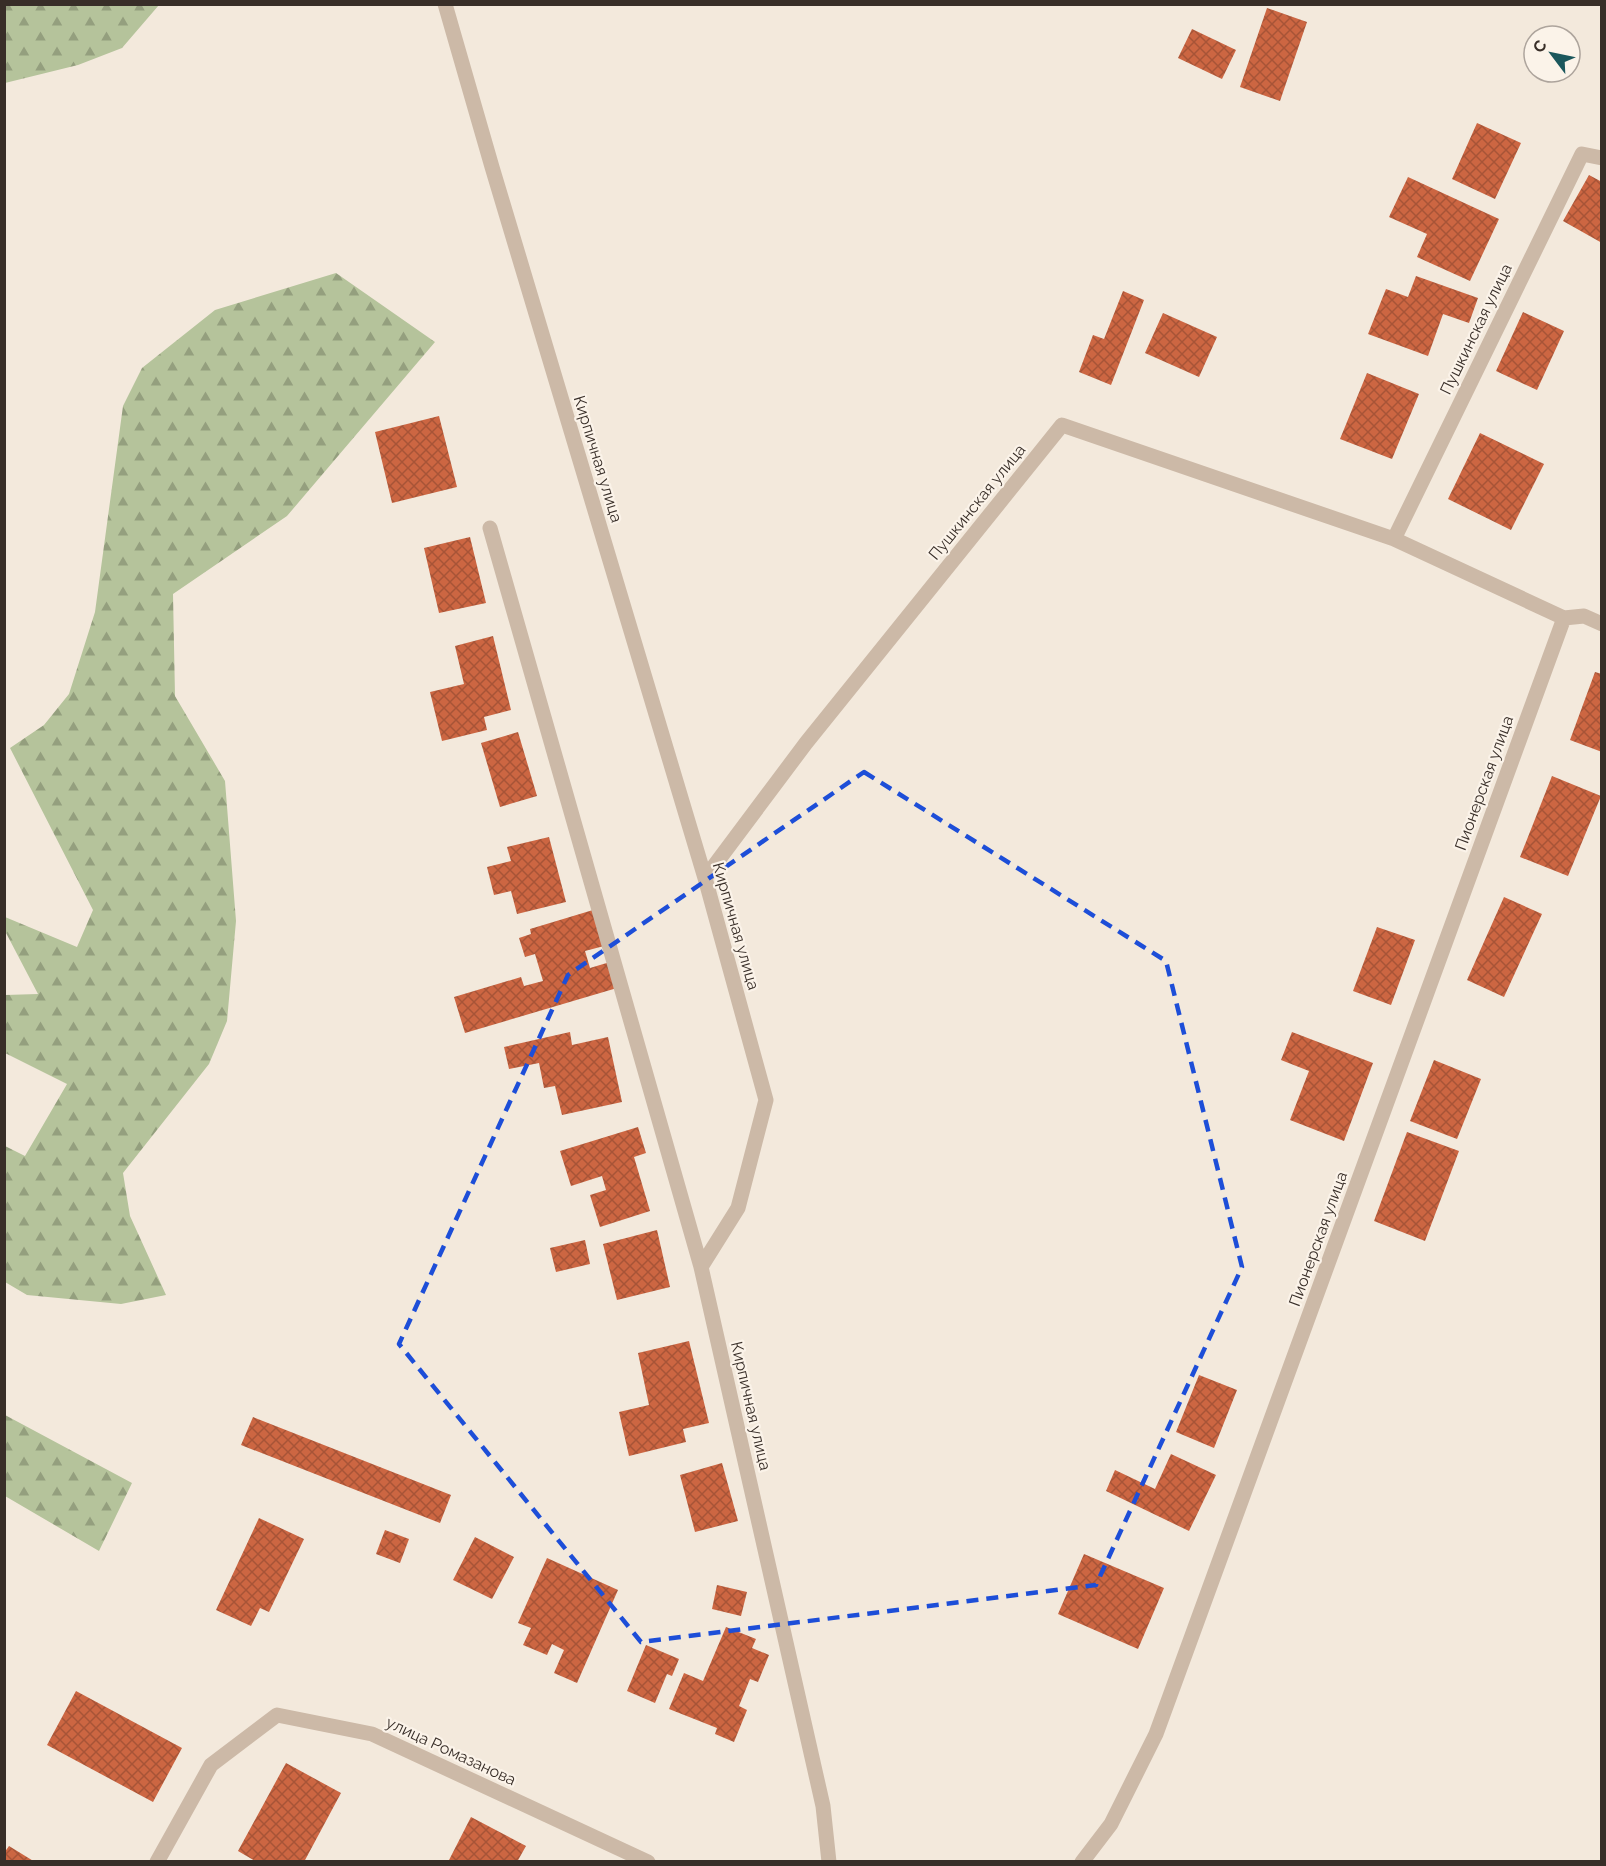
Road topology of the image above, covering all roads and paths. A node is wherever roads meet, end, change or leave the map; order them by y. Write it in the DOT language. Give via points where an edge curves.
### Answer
graph roads {
  1 [pos="445,4"];
  2 [pos="1602,158"];
  3 [pos="490,528"];
  4 [pos="1394,538"];
  5 [pos="1564,618"];
  6 [pos="1602,624"];
  7 [pos="705,878"];
  8 [pos="701,1267"];
  9 [pos="157,1862"];
  10 [pos="648,1862"];
  11 [pos="829,1862"];
  12 [pos="1082,1862"];
  1 -- 7 [label="street, Кирпичная улица"];
  2 -- 4 [label="street, Пушкинская улица" via="1582,154"];
  3 -- 8 [label="street"];
  4 -- 5 [label="street, Пушкинская улица"];
  4 -- 7 [label="street, Пушкинская улица" via="1062,425 806,743"];
  5 -- 6 [label="street, Пушкинская улица" via="1584,616"];
  5 -- 12 [label="street, Пионерская улица" via="1156,1734 1111,1824"];
  7 -- 8 [label="street, Кирпичная улица" via="766,1100 738,1208"];
  8 -- 11 [label="street, Кирпичная улица" via="823,1806"];
  9 -- 10 [label="street, улица Ромазанова" via="211,1765 276,1714 372,1734"];
}
